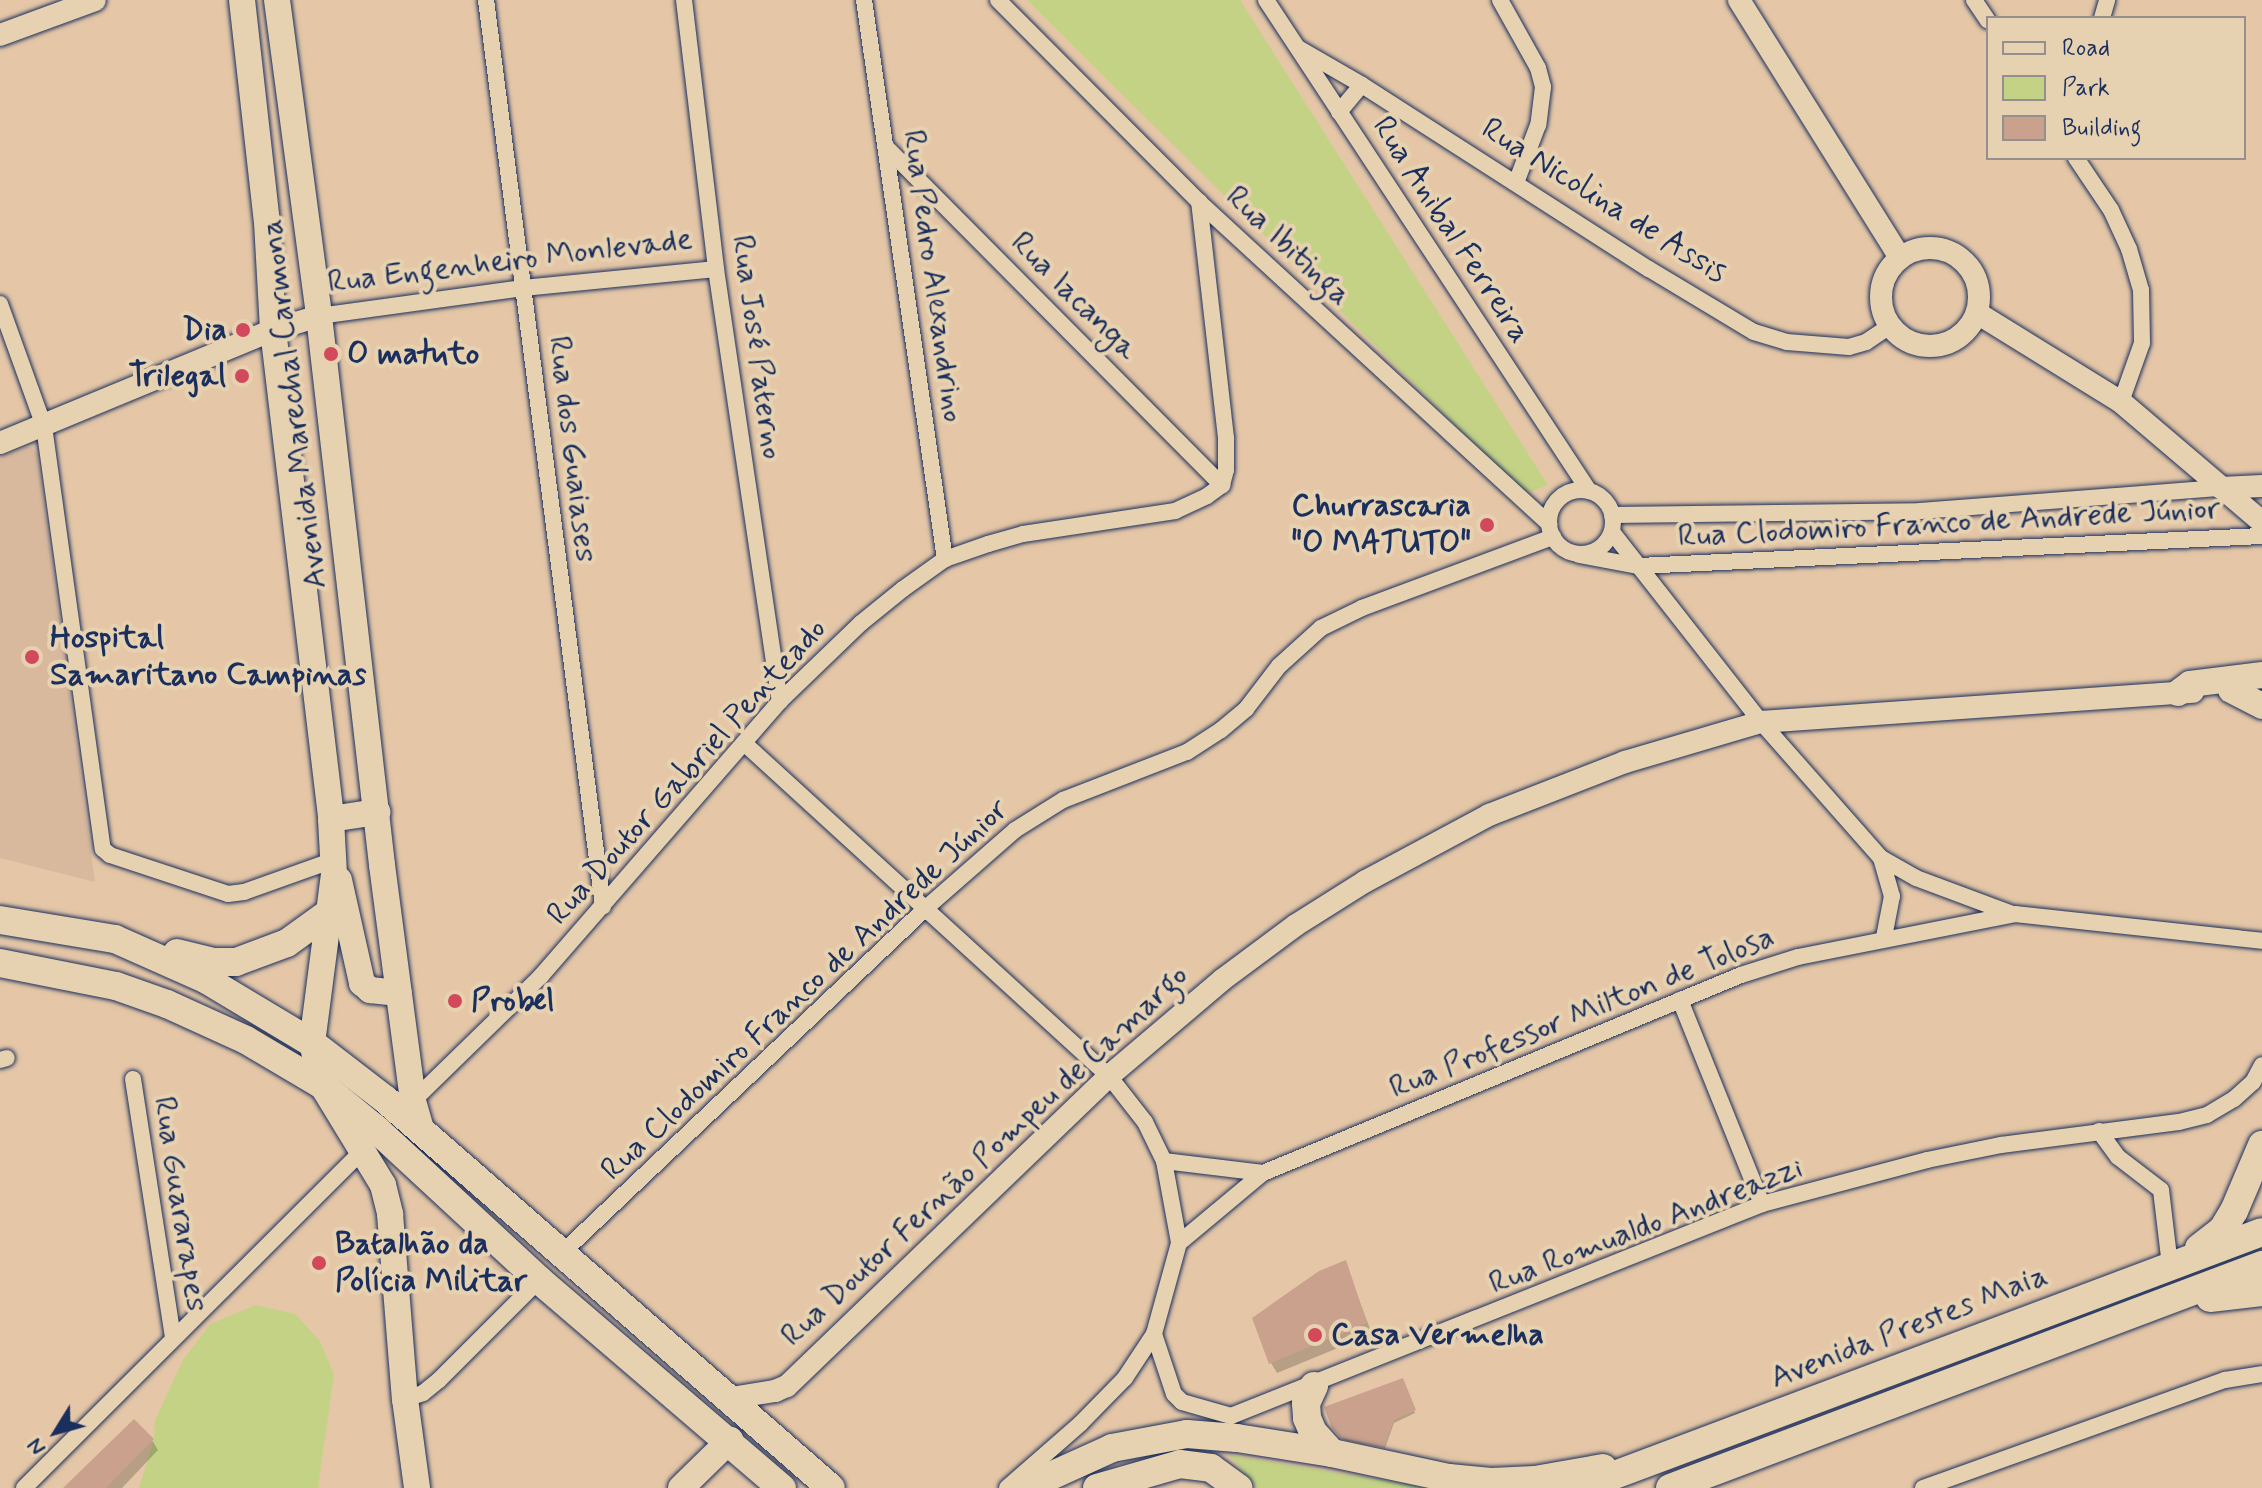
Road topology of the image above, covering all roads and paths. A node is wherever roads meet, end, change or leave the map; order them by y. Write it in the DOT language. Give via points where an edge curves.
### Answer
graph roads {
  1 [pos="95,0"];
  2 [pos="242,0"];
  3 [pos="277,0"];
  4 [pos="486,0"];
  5 [pos="684,0"];
  6 [pos="864,0"];
  7 [pos="998,0"];
  8 [pos="1266,0"];
  9 [pos="1500,0"];
  10 [pos="1739,0"];
  11 [pos="1974,0"];
  12 [pos="1986,18"];
  13 [pos="0,35"];
  14 [pos="1298,48"];
  15 [pos="1362,85"];
  16 [pos="1339,112"];
  17 [pos="886,147"];
  18 [pos="2077,160"];
  19 [pos="1516,183"];
  20 [pos="1199,202"];
  21 [pos="1900,258"];
  22 [pos="716,269"];
  23 [pos="523,288"];
  24 [pos="0,304"];
  25 [pos="1977,313"];
  26 [pos="319,316"];
  27 [pos="1890,326"];
  28 [pos="273,330"];
  29 [pos="2121,402"];
  30 [pos="44,426"];
  31 [pos="0,443"];
  32 [pos="1222,485"];
  33 [pos="2262,486"];
  34 [pos="2221,488"];
  35 [pos="1589,491"];
  36 [pos="2262,522"];
  37 [pos="1612,524"];
  38 [pos="1551,531"];
  39 [pos="2262,536"];
  40 [pos="1579,555"];
  41 [pos="945,559"];
  42 [pos="1639,566"];
  43 [pos="2262,675"];
  44 [pos="2231,690"];
  45 [pos="2178,693"];
  46 [pos="780,701"];
  47 [pos="2261,702"];
  48 [pos="1761,722"];
  49 [pos="744,743"];
  50 [pos="377,812"];
  51 [pos="331,819"];
  52 [pos="1881,858"];
  53 [pos="334,867"];
  54 [pos="603,906"];
  55 [pos="926,908"];
  56 [pos="330,912"];
  57 [pos="2015,914"];
  58 [pos="0,920"];
  59 [pos="1884,937"];
  60 [pos="115,939"];
  61 [pos="2262,941"];
  62 [pos="0,963"];
  63 [pos="399,993"];
  64 [pos="1680,1000"];
  65 [pos="312,1043"];
  66 [pos="2262,1065"];
  67 [pos="1109,1076"];
  68 [pos="133,1079"];
  69 [pos="322,1085"];
  70 [pos="413,1101"];
  71 [pos="2099,1131"];
  72 [pos="422,1132"];
  73 [pos="2262,1145"];
  74 [pos="363,1150"];
  75 [pos="1164,1161"];
  76 [pos="1263,1173"];
  77 [pos="1762,1204"];
  78 [pos="2262,1232"];
  79 [pos="1179,1243"];
  80 [pos="562,1253"];
  81 [pos="2172,1264"];
  82 [pos="2262,1265"];
  83 [pos="539,1280"];
  84 [pos="2262,1292"];
  85 [pos="2093,1329"];
  86 [pos="1154,1334"];
  87 [pos="173,1337"];
  88 [pos="2262,1374"];
  89 [pos="1314,1386"];
  90 [pos="731,1398"];
  91 [pos="405,1399"];
  92 [pos="1864,1418"];
  93 [pos="730,1440"];
  94 [pos="1685,1448"];
  95 [pos="1332,1453"];
  96 [pos="24,1488"];
  97 [pos="417,1488"];
  98 [pos="681,1488"];
  99 [pos="782,1488"];
  100 [pos="831,1488"];
  101 [pos="1007,1488"];
  102 [pos="1024,1488"];
  103 [pos="1097,1488"];
  104 [pos="1239,1488"];
  105 [pos="1580,1488"];
  106 [pos="1670,1488"];
  107 [pos="1715,1488"];
  108 [pos="1923,1488"];
  1 -- 13 [label="street"];
  2 -- 28 [label="main road, Avenida Marechal Carmona" via="267,222"];
  3 -- 26 [label="main road, Avenida Marechal Carmona"];
  4 -- 23 [label="street, Rua dos Guaiases"];
  5 -- 22 [label="street, Rua José Paterno"];
  6 -- 17 [label="street, Rua Pedro Alexandrino"];
  7 -- 20 [label="street, Rua Ibitinga"];
  8 -- 14 [label="street, Rua Anibal Ferreira"];
  9 -- 19 [label="street" via="1543,87 1538,125"];
  10 -- 21 [label="street"];
  11 -- 12 [label="street"];
  14 -- 15 [label="street, Rua Nicolina de Assis"];
  14 -- 16 [label="street, Rua Anibal Ferreira"];
  15 -- 16 [label="street"];
  15 -- 19 [label="street, Rua Nicolina de Assis"];
  16 -- 35 [label="street, Rua Anibal Ferreira"];
  17 -- 32 [label="street, Rua Iacanga"];
  17 -- 41 [label="street, Rua Pedro Alexandrino"];
  18 -- 29 [label="street" via="2111,210 2141,290 2142,343"];
  19 -- 27 [label="street, Rua Nicolina de Assis" via="1754,332 1798,344 1849,347"];
  20 -- 32 [label="street" via="1226,438"];
  20 -- 38 [label="street, Rua Ibitinga"];
  21 -- 25 [label="street" via="1920,248 1953,252 1976,276"];
  21 -- 27 [label="street" via="1884,279 1881,295"];
  22 -- 23 [label="street, Rua Engenheiro Monlevade"];
  22 -- 46 [label="street, Rua José Paterno"];
  23 -- 26 [label="street, Rua Engenheiro Monlevade"];
  23 -- 54 [label="street, Rua dos Guaiases"];
  24 -- 30 [label="street"];
  25 -- 27 [label="street" via="1962,336 1932,347 1916,345"];
  25 -- 29 [label="street"];
  26 -- 28 [label="street, Rua Engenheiro Monlevade"];
  26 -- 50 [label="main road, Avenida Marechal Carmona"];
  28 -- 30 [label="street, Rua Engenheiro Monlevade"];
  28 -- 51 [label="main road, Avenida Marechal Carmona"];
  29 -- 34 [label="street"];
  30 -- 31 [label="street, Rua Engenheiro Monlevade"];
  30 -- 53 [label="street" via="103,849 228,894"];
  32 -- 41 [label="street, Rua Doutor Gabriel Penteado" via="1175,511 1023,534"];
  33 -- 34 [label="street"];
  34 -- 36 [label="street"];
  34 -- 37 [label="street, Rua Clodomiro Franco de Andrede Júnior" via="1920,511"];
  35 -- 37 [label="street, Rua Anibal Ferreira" via="1604,500"];
  35 -- 38 [label="street" via="1561,497 1554,505"];
  37 -- 40 [label="street" via="1599,549"];
  37 -- 42 [label="street, Rua Anibal Ferreira"];
  38 -- 40 [label="street" via="1559,546"];
  38 -- 55 [label="street, Rua Clodomiro Franco de Andrede Júnior" via="1321,628 1221,730 1187,752 1040,813"];
  39 -- 42 [label="street, Rua Clodomiro Franco de Andrede Júnior"];
  40 -- 42 [label="street, Rua Clodomiro Franco de Andrede Júnior"];
  41 -- 46 [label="street, Rua Doutor Gabriel Penteado" via="861,623"];
  42 -- 48 [label="street, Rua Anibal Ferreira"];
  43 -- 45 [label="main road" via="2190,684"];
  44 -- 45 [label="street, Rua Doutor Fernão Pompeu de Camargo"];
  44 -- 47 [label="main road"];
  45 -- 48 [label="street, Rua Doutor Fernão Pompeu de Camargo"];
  46 -- 49 [label="street, Rua Doutor Gabriel Penteado"];
  48 -- 52 [label="street, Rua Anibal Ferreira"];
  48 -- 67 [label="street, Rua Doutor Fernão Pompeu de Camargo" via="1612,767 1429,844 1296,925"];
  49 -- 54 [label="street, Rua Doutor Gabriel Penteado"];
  49 -- 55 [label="street"];
  50 -- 51 [label="main road"];
  50 -- 63 [label="main road, Avenida Marechal Carmona"];
  51 -- 53 [label="main road, Avenida Marechal Carmona"];
  52 -- 57 [label="street, Rua Anibal Ferreira" via="1916,878"];
  52 -- 59 [label="street" via="1892,896"];
  53 -- 56 [label="main road, Avenida Marechal Carmona"];
  53 -- 63 [label="main road" via="343,887 362,983 370,990"];
  54 -- 70 [label="street, Rua Doutor Gabriel Penteado" via="541,976"];
  55 -- 67 [label="street"];
  55 -- 80 [label="street, Rua Clodomiro Franco de Andrede Júnior"];
  56 -- 60 [label="highway" via="287,943 236,962 213,962 133,936"];
  56 -- 65 [label="main road, Avenida Marechal Carmona"];
  57 -- 59 [label="street, Rua Professor Milton de Tolosa"];
  57 -- 61 [label="street, Rua Professor Milton de Tolosa"];
  58 -- 60 [label="highway"];
  59 -- 64 [label="street, Rua Professor Milton de Tolosa" via="1798,957"];
  60 -- 65 [label="highway" via="207,980"];
  62 -- 69 [label="highway" via="116,986 214,1024"];
  63 -- 70 [label="main road, Avenida Marechal Carmona"];
  64 -- 76 [label="street, Rua Professor Milton de Tolosa"];
  64 -- 77 [label="street"];
  65 -- 69 [label="main road, Avenida Marechal Carmona"];
  65 -- 72 [label="highway"];
  66 -- 71 [label="street, Rua Romualdo Andreazzi" via="2253,1082 2207,1115"];
  67 -- 75 [label="street" via="1145,1122"];
  67 -- 90 [label="street, Rua Doutor Fernão Pompeu de Camargo" via="787,1386"];
  68 -- 87 [label="street, Rua Guararapes"];
  69 -- 74 [label="main road, Avenida Marechal Carmona"];
  69 -- 83 [label="highway"];
  70 -- 72 [label="main road, Avenida Marechal Carmona"];
  71 -- 77 [label="street, Rua Romualdo Andreazzi" via="1927,1160"];
  71 -- 81 [label="street" via="2118,1157 2161,1190"];
  72 -- 80 [label="highway"];
  73 -- 81 [label="highway" via="2223,1229"];
  74 -- 87 [label="street"];
  74 -- 91 [label="main road, Avenida Marechal Carmona" via="383,1185 390,1214"];
  75 -- 76 [label="street, Rua Professor Milton de Tolosa"];
  75 -- 79 [label="street"];
  76 -- 79 [label="street, Rua Professor Milton de Tolosa"];
  77 -- 89 [label="street, Rua Romualdo Andreazzi"];
  78 -- 81 [label="highway, Avenida Prestes Maia"];
  79 -- 86 [label="street"];
  80 -- 90 [label="highway"];
  81 -- 94 [label="highway, Avenida Prestes Maia"];
  82 -- 85 [label="highway, Avenida Prestes Maia"];
  83 -- 91 [label="street" via="439,1380"];
  83 -- 93 [label="highway"];
  84 -- 85 [label="highway" via="2211,1298"];
  85 -- 92 [label="highway, Avenida Prestes Maia"];
  86 -- 89 [label="street, Rua Romualdo Andreazzi" via="1174,1394 1182,1402 1231,1416"];
  86 -- 101 [label="street" via="1116,1387"];
  87 -- 96 [label="street"];
  88 -- 108 [label="street" via="2225,1380"];
  89 -- 95 [label="highway" via="1306,1403 1307,1418"];
  90 -- 100 [label="highway"];
  91 -- 97 [label="main road, Avenida Marechal Carmona"];
  92 -- 106 [label="highway, Avenida Prestes Maia"];
  92 -- 107 [label="highway"];
  93 -- 98 [label="main road"];
  93 -- 99 [label="highway"];
  94 -- 95 [label="highway" via="1580,1473 1491,1482"];
  94 -- 105 [label="highway, Avenida Prestes Maia"];
  95 -- 102 [label="highway" via="1187,1434 1112,1448"];
  103 -- 104 [label="highway" via="1180,1464 1211,1468"];
}
